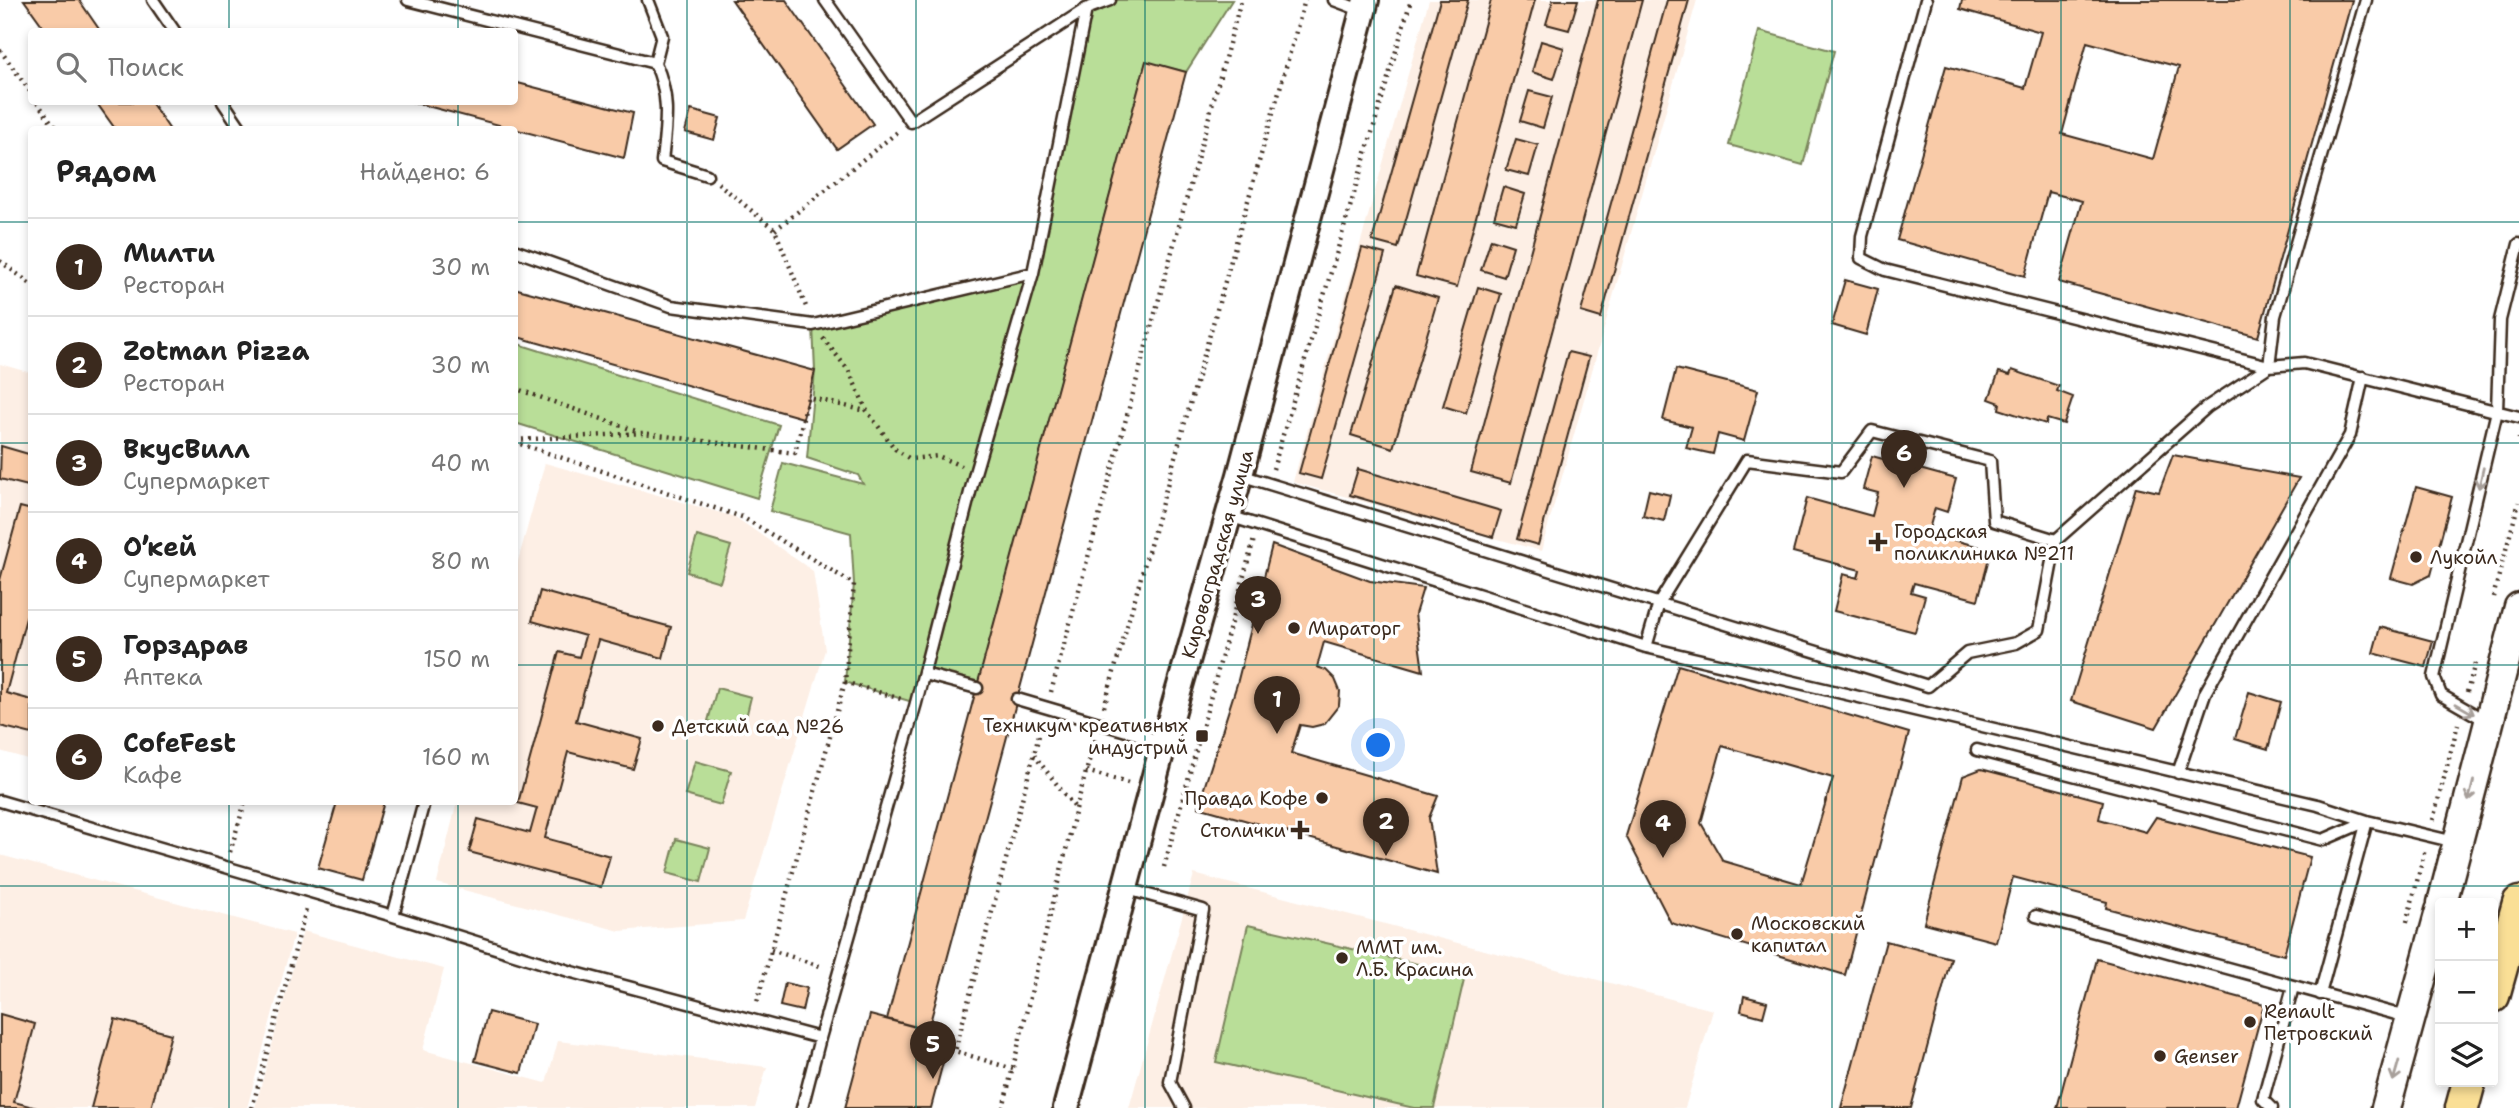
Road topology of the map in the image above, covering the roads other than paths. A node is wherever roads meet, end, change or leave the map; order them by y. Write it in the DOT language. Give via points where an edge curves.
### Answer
graph roads {
  1 [pos="153,0"];
  2 [pos="408,0"];
  3 [pos="648,0"];
  4 [pos="825,0"];
  5 [pos="1110,0"];
  6 [pos="1334,0"];
  7 [pos="1926,0"];
  8 [pos="2366,0"];
  9 [pos="1365,6"];
  10 [pos="1086,9"];
  11 [pos="172,28"];
  12 [pos="518,28"];
  13 [pos="518,28"];
  14 [pos="655,63"];
  15 [pos="225,105"];
  16 [pos="239,126"];
  17 [pos="708,175"];
  18 [pos="2519,244"];
  19 [pos="518,251"];
  20 [pos="1033,273"];
  21 [pos="2269,366"];
  22 [pos="2363,377"];
  23 [pos="2497,411"];
  24 [pos="2519,418"];
  25 [pos="1240,475"];
  26 [pos="1228,516"];
  27 [pos="2056,540"];
  28 [pos="1659,603"];
  29 [pos="2519,607"];
  30 [pos="1646,647"];
  31 [pos="924,674"];
  32 [pos="977,688"];
  33 [pos="1017,699"];
  34 [pos="2485,733"];
  35 [pos="1164,742"];
  36 [pos="1977,750"];
  37 [pos="2178,773"];
  38 [pos="0,801"];
  39 [pos="423,805"];
  40 [pos="2367,821"];
  41 [pos="2459,843"];
  42 [pos="1126,889"];
  43 [pos="2443,898"];
  44 [pos="2519,903"];
  45 [pos="393,916"];
  46 [pos="2036,916"];
  47 [pos="2435,930"];
  48 [pos="2498,978"];
  49 [pos="2293,987"];
  50 [pos="2320,994"];
  51 [pos="2411,1019"];
  52 [pos="820,1038"];
  53 [pos="2468,1087"];
  54 [pos="802,1108"];
  55 [pos="1066,1108"];
  56 [pos="1184,1108"];
  57 [pos="2272,1108"];
  58 [pos="2386,1108"];
  59 [pos="2462,1108"];
  1 -- 11 [label="lane"];
  2 -- 13 [label="lane"];
  3 -- 14 [label="lane" via="662,37"];
  4 -- 10 [label="lane" via="911,122"];
  5 -- 10 [label="lane"];
  6 -- 9 [label="lane"];
  7 -- 21 [label="lane" via="1862,236 1861,258 1885,270"];
  8 -- 21 [label="lane" via="2275,316"];
  9 -- 25 [label="street, Кировоградская улица"];
  10 -- 20 [label="lane"];
  12 -- 14 [label="lane"];
  14 -- 17 [label="lane" via="663,78 668,112 662,161"];
  15 -- 16 [label="lane"];
  18 -- 23 [label="lane" via="2500,320"];
  19 -- 20 [label="lane" via="671,306 813,325"];
  20 -- 31 [label="lane" via="975,472"];
  21 -- 22 [label="lane" via="2304,363"];
  21 -- 27 [label="lane" via="2207,407"];
  22 -- 23 [label="lane"];
  22 -- 37 [label="lane" via="2350,435 2205,693"];
  23 -- 24 [label="lane"];
  23 -- 34 [label="lane, one-way" via="2434,677 2441,695 2481,718"];
  25 -- 26 [label="street, Кировоградская улица"];
  25 -- 28 [label="lane"];
  26 -- 30 [label="lane"];
  26 -- 35 [label="street, Кировоградская улица"];
  27 -- 28 [label="lane" via="2039,631 2016,643 1966,653 1928,686"];
  27 -- 28 [label="lane" via="1994,521 1990,461 1872,431 1841,472 1747,460"];
  28 -- 30 [label="lane"];
  29 -- 34 [label="main road"];
  30 -- 37 [label="lane"];
  31 -- 32 [label="lane"];
  31 -- 52 [label="lane"];
  33 -- 35 [label="lane"];
  34 -- 41 [label="main road, one-way"];
  35 -- 42 [label="street, Кировоградская улица"];
  36 -- 40 [label="lane" via="2323,840"];
  37 -- 40 [label="lane"];
  38 -- 45 [label="lane"];
  39 -- 45 [label="lane"];
  40 -- 41 [label="lane"];
  40 -- 50 [label="lane"];
  41 -- 43 [label="main road"];
  42 -- 55 [label="street, Кировоградская улица"];
  42 -- 56 [label="lane" via="1203,910 1170,1082"];
  44 -- 48 [label="main road"];
  45 -- 52 [label="lane" via="572,972"];
  46 -- 49 [label="lane"];
  47 -- 51 [label="main road"];
  49 -- 50 [label="lane"];
  49 -- 57 [label="lane" via="2263,1099"];
  50 -- 51 [label="lane"];
  51 -- 58 [label="main road, one-way"];
  52 -- 54 [label="lane"];
  53 -- 59 [label="main road"];
}
